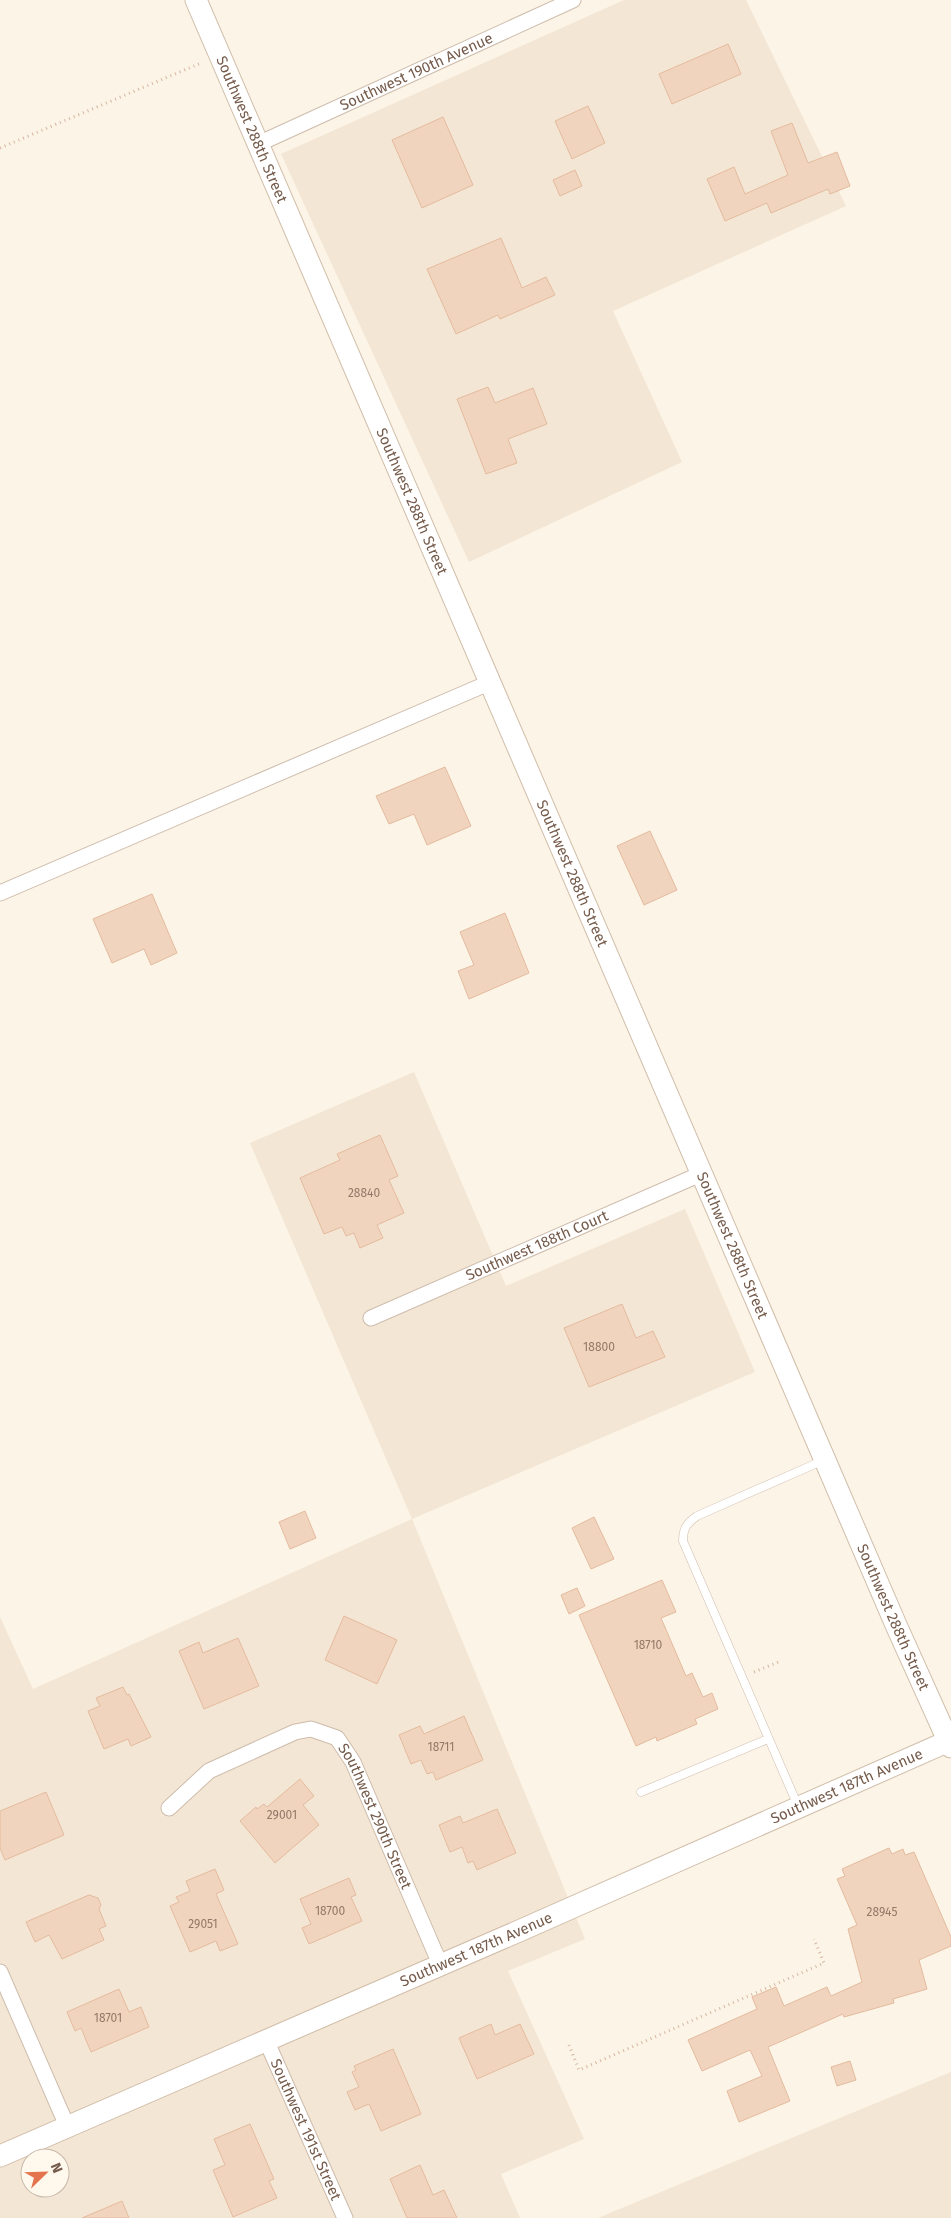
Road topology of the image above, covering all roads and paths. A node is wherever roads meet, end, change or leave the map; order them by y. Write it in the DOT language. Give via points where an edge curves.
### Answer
graph roads {
  1 [pos="196,0"];
  2 [pos="573,0"];
  3 [pos="220,54"];
  4 [pos="258,144"];
  5 [pos="0,148"];
  6 [pos="491,682"];
  7 [pos="0,893"];
  8 [pos="703,1173"];
  9 [pos="371,1318"];
  10 [pos="826,1460"];
  11 [pos="781,1661"];
  12 [pos="741,1678"];
  13 [pos="768,1739"];
  14 [pos="950,1743"];
  15 [pos="641,1792"];
  16 [pos="169,1808"];
  17 [pos="799,1808"];
  18 [pos="814,1939"];
  19 [pos="440,1964"];
  20 [pos="0,1972"];
  21 [pos="266,2040"];
  22 [pos="568,2045"];
  23 [pos="67,2126"];
  24 [pos="0,2156"];
  25 [pos="345,2218"];
  1 -- 3 [label="street, Southwest 288th Street"];
  2 -- 4 [label="street, Southwest 190th Avenue"];
  3 -- 4 [label="street, Southwest 288th Street"];
  3 -- 5 [label="path"];
  4 -- 6 [label="street, Southwest 288th Street"];
  6 -- 7 [label="street"];
  6 -- 8 [label="street, Southwest 288th Street"];
  8 -- 9 [label="street, Southwest 188th Court"];
  8 -- 10 [label="street, Southwest 288th Street"];
  10 -- 12 [label="lane" via="697,1516 683,1530 682,1541"];
  10 -- 14 [label="street, Southwest 288th Street" via="896,1626"];
  11 -- 12 [label="path"];
  12 -- 13 [label="lane"];
  13 -- 15 [label="lane"];
  13 -- 17 [label="lane"];
  14 -- 17 [label="street, Southwest 187th Avenue"];
  16 -- 19 [label="street, Southwest 290th Street" via="209,1770 295,1732 311,1729 337,1738 353,1762"];
  17 -- 19 [label="street, Southwest 187th Avenue"];
  18 -- 22 [label="path" via="824,1963 579,2070"];
  19 -- 21 [label="street, Southwest 187th Avenue"];
  20 -- 23 [label="street"];
  21 -- 23 [label="street, Southwest 187th Avenue"];
  21 -- 25 [label="street, Southwest 191st Street"];
  23 -- 24 [label="street, Southwest 187th Avenue"];
}
